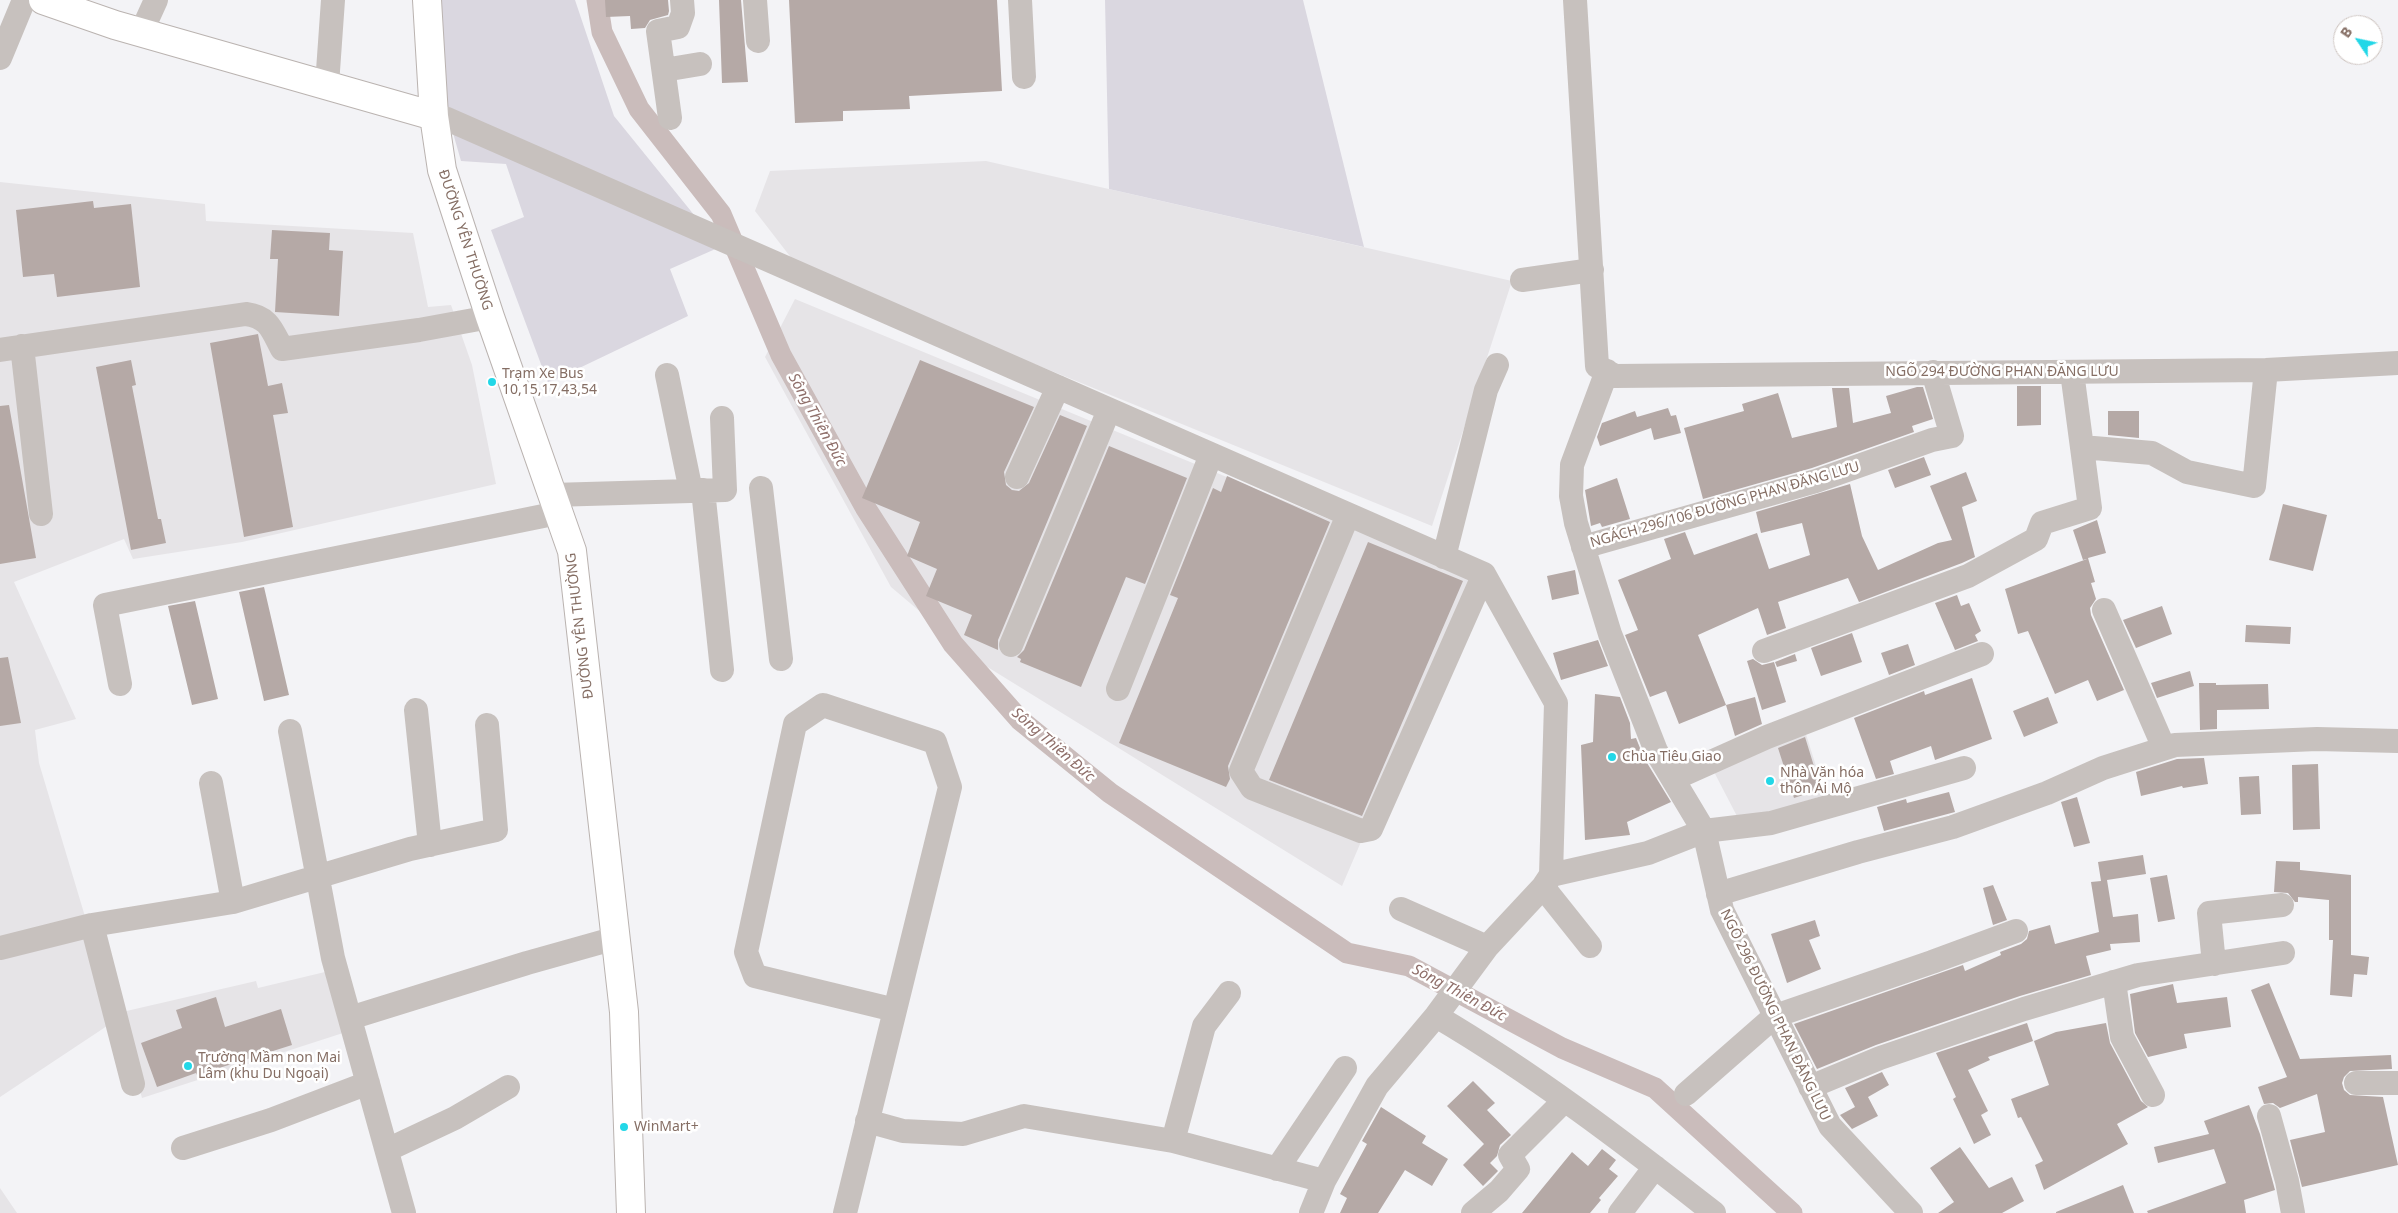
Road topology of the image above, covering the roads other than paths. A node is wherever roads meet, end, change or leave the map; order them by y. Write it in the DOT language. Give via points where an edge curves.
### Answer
graph roads {
  1 [pos="24,0"];
  2 [pos="43,0"];
  3 [pos="156,0"];
  4 [pos="333,0"];
  5 [pos="427,0"];
  6 [pos="682,0"];
  7 [pos="755,0"];
  8 [pos="1020,0"];
  9 [pos="1575,0"];
  10 [pos="141,33"];
  11 [pos="758,41"];
  12 [pos="0,58"];
  13 [pos="700,64"];
  14 [pos="664,70"];
  15 [pos="1024,77"];
  16 [pos="326,85"];
  17 [pos="434,116"];
  18 [pos="670,118"];
  19 [pos="1592,270"];
  20 [pos="1522,280"];
  21 [pos="490,317"];
  22 [pos="11,348"];
  23 [pos="2398,363"];
  24 [pos="1497,365"];
  25 [pos="2266,370"];
  26 [pos="1607,371"];
  27 [pos="1933,372"];
  28 [pos="2072,372"];
  29 [pos="667,375"];
  30 [pos="1058,387"];
  31 [pos="1109,410"];
  32 [pos="722,418"];
  33 [pos="2082,447"];
  34 [pos="1212,455"];
  35 [pos="1017,477"];
  36 [pos="707,490"];
  37 [pos="555,504"];
  38 [pos="42,514"];
  39 [pos="1348,515"];
  40 [pos="1583,547"];
  41 [pos="1444,557"];
  42 [pos="1484,574"];
  43 [pos="2104,610"];
  44 [pos="1011,645"];
  45 [pos="1764,651"];
  46 [pos="1982,654"];
  47 [pos="781,659"];
  48 [pos="722,670"];
  49 [pos="120,684"];
  50 [pos="1118,689"];
  51 [pos="416,710"];
  52 [pos="487,725"];
  53 [pos="290,731"];
  54 [pos="2398,741"];
  55 [pos="2164,748"];
  56 [pos="1964,768"];
  57 [pos="1673,779"];
  58 [pos="211,783"];
  59 [pos="1704,831"];
  60 [pos="430,845"];
  61 [pos="318,878"];
  62 [pos="1547,881"];
  63 [pos="1718,894"];
  64 [pos="233,902"];
  65 [pos="2282,905"];
  66 [pos="1401,909"];
  67 [pos="92,925"];
  68 [pos="2016,931"];
  69 [pos="616,938"];
  70 [pos="1590,946"];
  71 [pos="0,948"];
  72 [pos="1485,950"];
  73 [pos="2283,953"];
  74 [pos="2214,964"];
  75 [pos="2114,982"];
  76 [pos="1229,994"];
  77 [pos="895,1010"];
  78 [pos="1436,1015"];
  79 [pos="1774,1016"];
  80 [pos="350,1018"];
  81 [pos="1345,1068"];
  82 [pos="368,1083"];
  83 [pos="2356,1083"];
  84 [pos="2398,1083"];
  85 [pos="133,1084"];
  86 [pos="508,1087"];
  87 [pos="1810,1087"];
  88 [pos="1686,1094"];
  89 [pos="2153,1094"];
  90 [pos="1564,1101"];
  91 [pos="2269,1116"];
  92 [pos="867,1121"];
  93 [pos="1172,1141"];
  94 [pos="183,1148"];
  95 [pos="387,1150"];
  96 [pos="1655,1167"];
  97 [pos="1277,1169"];
  98 [pos="1324,1181"];
  99 [pos="404,1213"];
  100 [pos="631,1213"];
  101 [pos="845,1213"];
  102 [pos="1311,1213"];
  103 [pos="1473,1213"];
  104 [pos="1620,1213"];
  105 [pos="1714,1213"];
  106 [pos="1911,1213"];
  107 [pos="2293,1213"];
  1 -- 12 [label="street"];
  2 -- 10 [label="main road"];
  3 -- 10 [label="street"];
  4 -- 16 [label="street"];
  5 -- 17 [label="main road, ĐƯỜNG YÊN THƯỜNG"];
  6 -- 14 [label="street" via="683,13 678,27 658,31"];
  7 -- 11 [label="street"];
  8 -- 15 [label="street"];
  9 -- 19 [label="street"];
  10 -- 16 [label="main road"];
  13 -- 14 [label="street"];
  14 -- 18 [label="street"];
  16 -- 17 [label="main road"];
  17 -- 21 [label="main road, ĐƯỜNG YÊN THƯỜNG" via="442,170"];
  17 -- 30 [label="street"];
  19 -- 20 [label="street"];
  19 -- 26 [label="street" via="1597,366"];
  21 -- 22 [label="street" via="282,349 260,316 246,314"];
  21 -- 37 [label="main road, ĐƯỜNG YÊN THƯỜNG"];
  22 -- 38 [label="street"];
  23 -- 25 [label="street, NGÕ 294 ĐƯỜNG PHAN ĐĂNG LƯU"];
  24 -- 41 [label="street" via="1486,390"];
  25 -- 28 [label="street, NGÕ 294 ĐƯỜNG PHAN ĐĂNG LƯU"];
  25 -- 33 [label="street" via="2254,486 2187,472 2152,453"];
  26 -- 27 [label="street, NGÕ 294 ĐƯỜNG PHAN ĐĂNG LƯU" via="1615,376"];
  26 -- 40 [label="street, NGÕ 296 ĐƯỜNG PHAN ĐĂNG LƯU" via="1572,465 1571,496"];
  27 -- 28 [label="street, NGÕ 294 ĐƯỜNG PHAN ĐĂNG LƯU"];
  27 -- 40 [label="street, NGÁCH 296/106 ĐƯỜNG PHAN ĐĂNG LƯU" via="1952,436 1816,481"];
  28 -- 33 [label="street"];
  29 -- 36 [label="street"];
  30 -- 31 [label="street"];
  30 -- 35 [label="street"];
  31 -- 34 [label="street"];
  31 -- 44 [label="street"];
  32 -- 36 [label="street"];
  33 -- 45 [label="street" via="2090,508 2042,524 2036,539 1968,576"];
  34 -- 39 [label="street"];
  34 -- 50 [label="street"];
  36 -- 37 [label="street"];
  36 -- 47 [label="street" via="767,487"];
  36 -- 48 [label="street"];
  37 -- 49 [label="street" via="105,605"];
  37 -- 69 [label="main road, ĐƯỜNG YÊN THƯỜNG" via="572,552"];
  39 -- 41 [label="street"];
  39 -- 42 [label="street" via="1241,771 1252,788 1361,831 1371,828"];
  40 -- 57 [label="street, NGÕ 296 ĐƯỜNG PHAN ĐĂNG LƯU" via="1610,634 1656,751"];
  41 -- 42 [label="street"];
  42 -- 62 [label="street" via="1556,703"];
  43 -- 55 [label="street"];
  46 -- 57 [label="street" via="1767,737"];
  51 -- 60 [label="street"];
  52 -- 60 [label="street" via="496,830"];
  53 -- 61 [label="street"];
  54 -- 55 [label="street" via="2317,739"];
  55 -- 63 [label="street" via="2103,768 2047,793 1953,827"];
  56 -- 59 [label="street" via="1772,822"];
  57 -- 59 [label="street, NGÕ 296 ĐƯỜNG PHAN ĐĂNG LƯU"];
  58 -- 64 [label="street"];
  59 -- 62 [label="street" via="1648,853"];
  59 -- 63 [label="street, NGÕ 296 ĐƯỜNG PHAN ĐĂNG LƯU"];
  60 -- 61 [label="street"];
  61 -- 64 [label="street"];
  61 -- 80 [label="street" via="333,958"];
  62 -- 70 [label="street"];
  62 -- 72 [label="street"];
  63 -- 79 [label="street, NGÕ 296 ĐƯỜNG PHAN ĐĂNG LƯU" via="1722,910"];
  64 -- 67 [label="street"];
  65 -- 74 [label="street" via="2209,913"];
  66 -- 72 [label="street"];
  67 -- 71 [label="street"];
  67 -- 85 [label="street"];
  68 -- 79 [label="street"];
  69 -- 80 [label="street"];
  69 -- 100 [label="main road, ĐƯỜNG YÊN THƯỜNG" via="624,1012"];
  72 -- 78 [label="street"];
  73 -- 74 [label="street"];
  74 -- 75 [label="street" via="2138,975"];
  75 -- 87 [label="street" via="1880,1058"];
  75 -- 89 [label="street" via="2122,1037"];
  76 -- 93 [label="street" via="1204,1026"];
  77 -- 77 [label="street" via="950,787 935,742 823,705 795,724 746,952 754,976"];
  77 -- 92 [label="street"];
  78 -- 90 [label="street"];
  78 -- 98 [label="street" via="1376,1086"];
  79 -- 87 [label="street, NGÕ 296 ĐƯỜNG PHAN ĐĂNG LƯU"];
  79 -- 88 [label="street"];
  80 -- 82 [label="street"];
  81 -- 97 [label="street"];
  82 -- 94 [label="street" via="271,1120"];
  82 -- 95 [label="street"];
  83 -- 84 [label="street"];
  86 -- 95 [label="street" via="455,1118"];
  87 -- 106 [label="street, NGÕ 296 ĐƯỜNG PHAN ĐĂNG LƯU" via="1830,1126"];
  90 -- 96 [label="street"];
  90 -- 103 [label="street" via="1510,1155 1518,1170"];
  91 -- 107 [label="street"];
  92 -- 93 [label="street" via="903,1131 963,1134 1024,1116"];
  92 -- 101 [label="street"];
  93 -- 97 [label="street"];
  95 -- 99 [label="street"];
  96 -- 104 [label="street"];
  96 -- 105 [label="street"];
  97 -- 98 [label="street"];
  98 -- 102 [label="street"];
}
